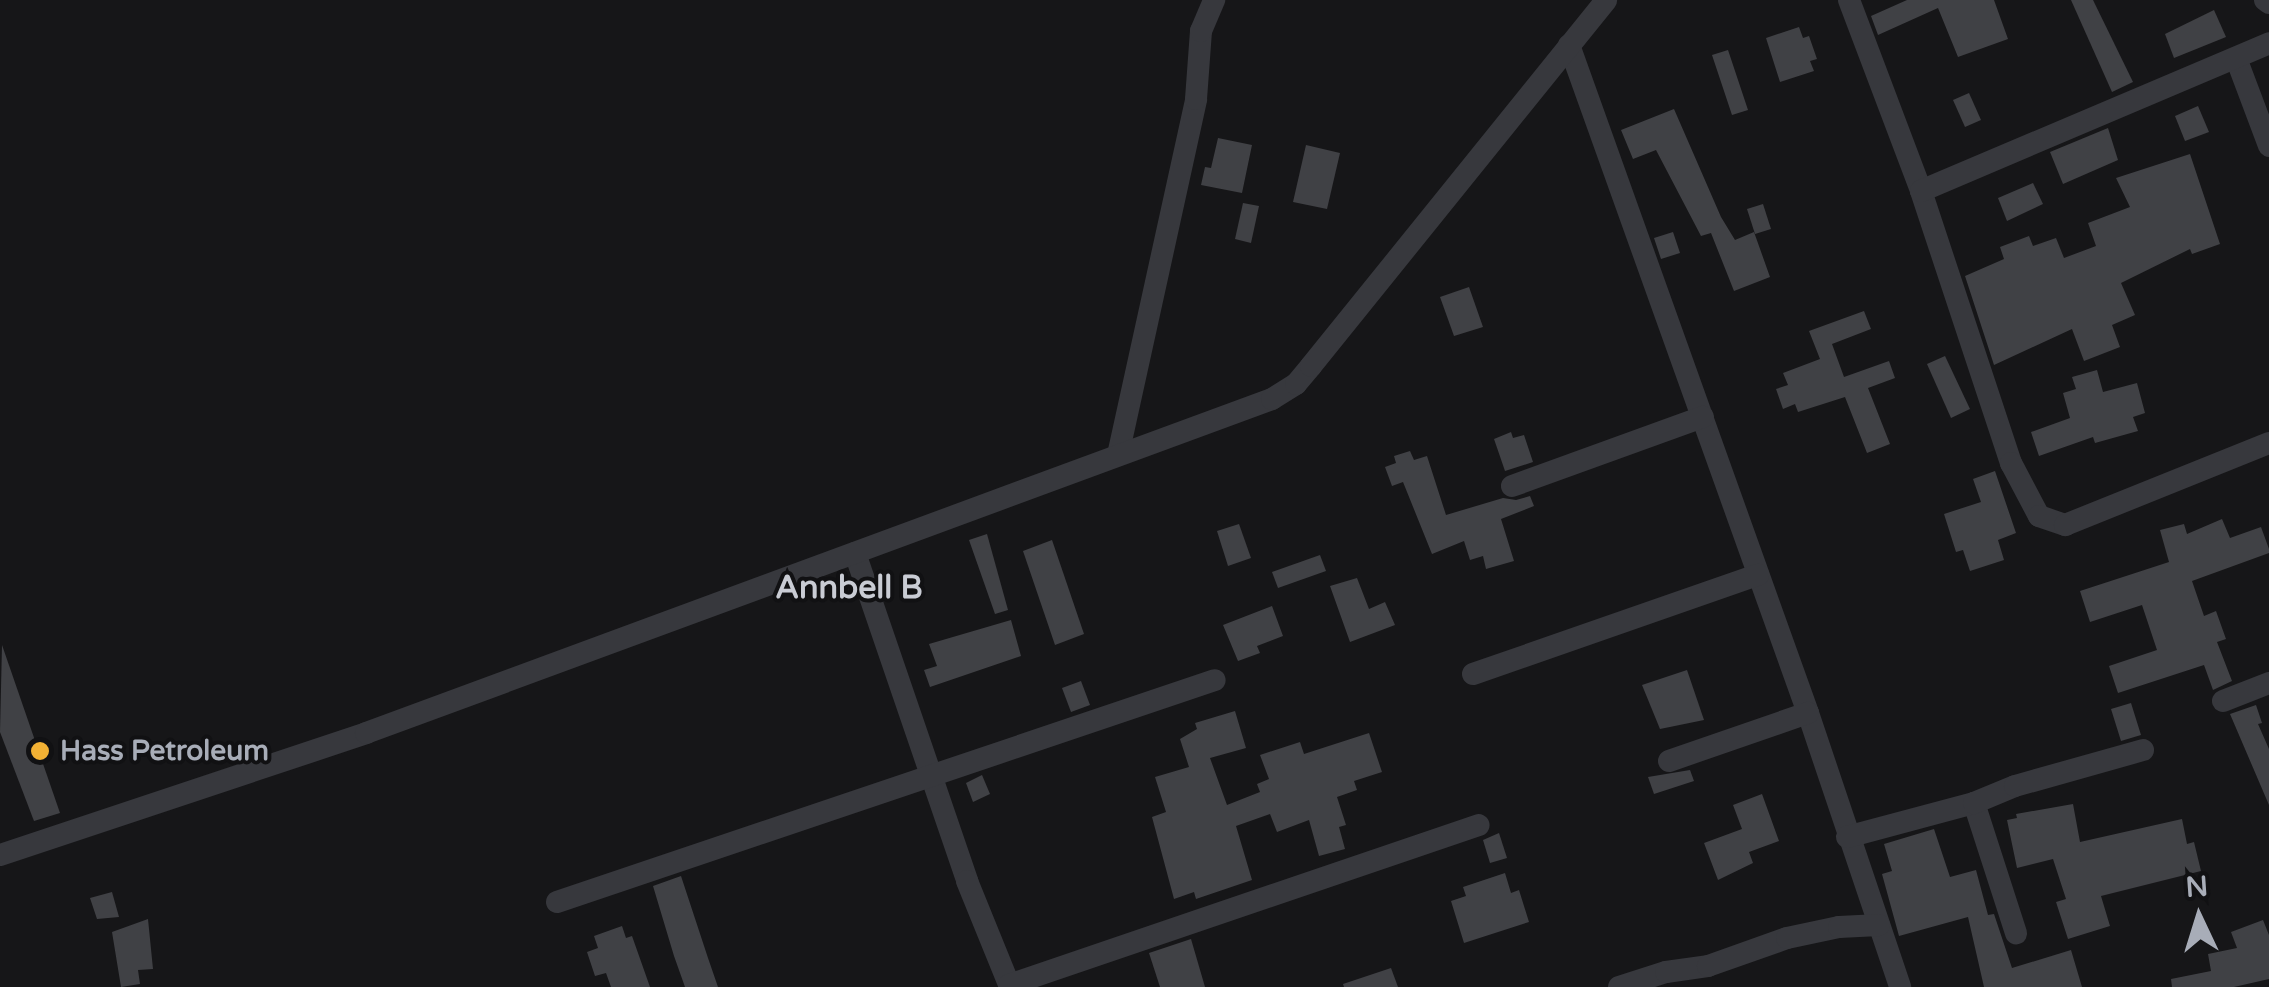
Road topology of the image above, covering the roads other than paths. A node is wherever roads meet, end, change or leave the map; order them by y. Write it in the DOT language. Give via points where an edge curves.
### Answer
graph roads {
  1 [pos="1214,0"];
  2 [pos="1606,0"];
  3 [pos="1849,0"];
  4 [pos="2269,43"];
  5 [pos="1569,45"];
  6 [pos="2236,58"];
  7 [pos="2269,146"];
  8 [pos="1921,191"];
  9 [pos="1703,418"];
  10 [pos="2269,444"];
  11 [pos="1118,455"];
  12 [pos="1512,486"];
  13 [pos="855,553"];
  14 [pos="1758,575"];
  15 [pos="1473,674"];
  16 [pos="1215,680"];
  17 [pos="2269,683"];
  18 [pos="2223,700"];
  19 [pos="1808,714"];
  20 [pos="2143,750"];
  21 [pos="1669,761"];
  22 [pos="933,774"];
  23 [pos="1974,803"];
  24 [pos="1478,826"];
  25 [pos="1847,837"];
  26 [pos="0,855"];
  27 [pos="557,902"];
  28 [pos="1879,925"];
  29 [pos="2016,933"];
  30 [pos="1009,986"];
  31 [pos="1620,987"];
  32 [pos="1900,987"];
  1 -- 11 [label="street" via="1201,31 1196,99"];
  2 -- 5 [label="street"];
  3 -- 8 [label="street"];
  4 -- 6 [label="street"];
  5 -- 9 [label="street"];
  5 -- 11 [label="street" via="1296,384"];
  6 -- 7 [label="street"];
  6 -- 8 [label="street"];
  8 -- 10 [label="street" via="2011,463 2039,516 2066,524"];
  9 -- 12 [label="street"];
  9 -- 14 [label="street"];
  11 -- 13 [label="street"];
  13 -- 22 [label="street"];
  13 -- 26 [label="street" via="366,733"];
  14 -- 15 [label="street"];
  14 -- 19 [label="street"];
  16 -- 22 [label="street"];
  17 -- 18 [label="street"];
  19 -- 21 [label="street"];
  19 -- 25 [label="street"];
  20 -- 23 [label="street"];
  22 -- 27 [label="street"];
  22 -- 30 [label="street"];
  23 -- 25 [label="street"];
  23 -- 29 [label="street"];
  24 -- 30 [label="street"];
  25 -- 28 [label="street"];
  28 -- 31 [label="street" via="1787,938"];
  28 -- 32 [label="street"];
}
